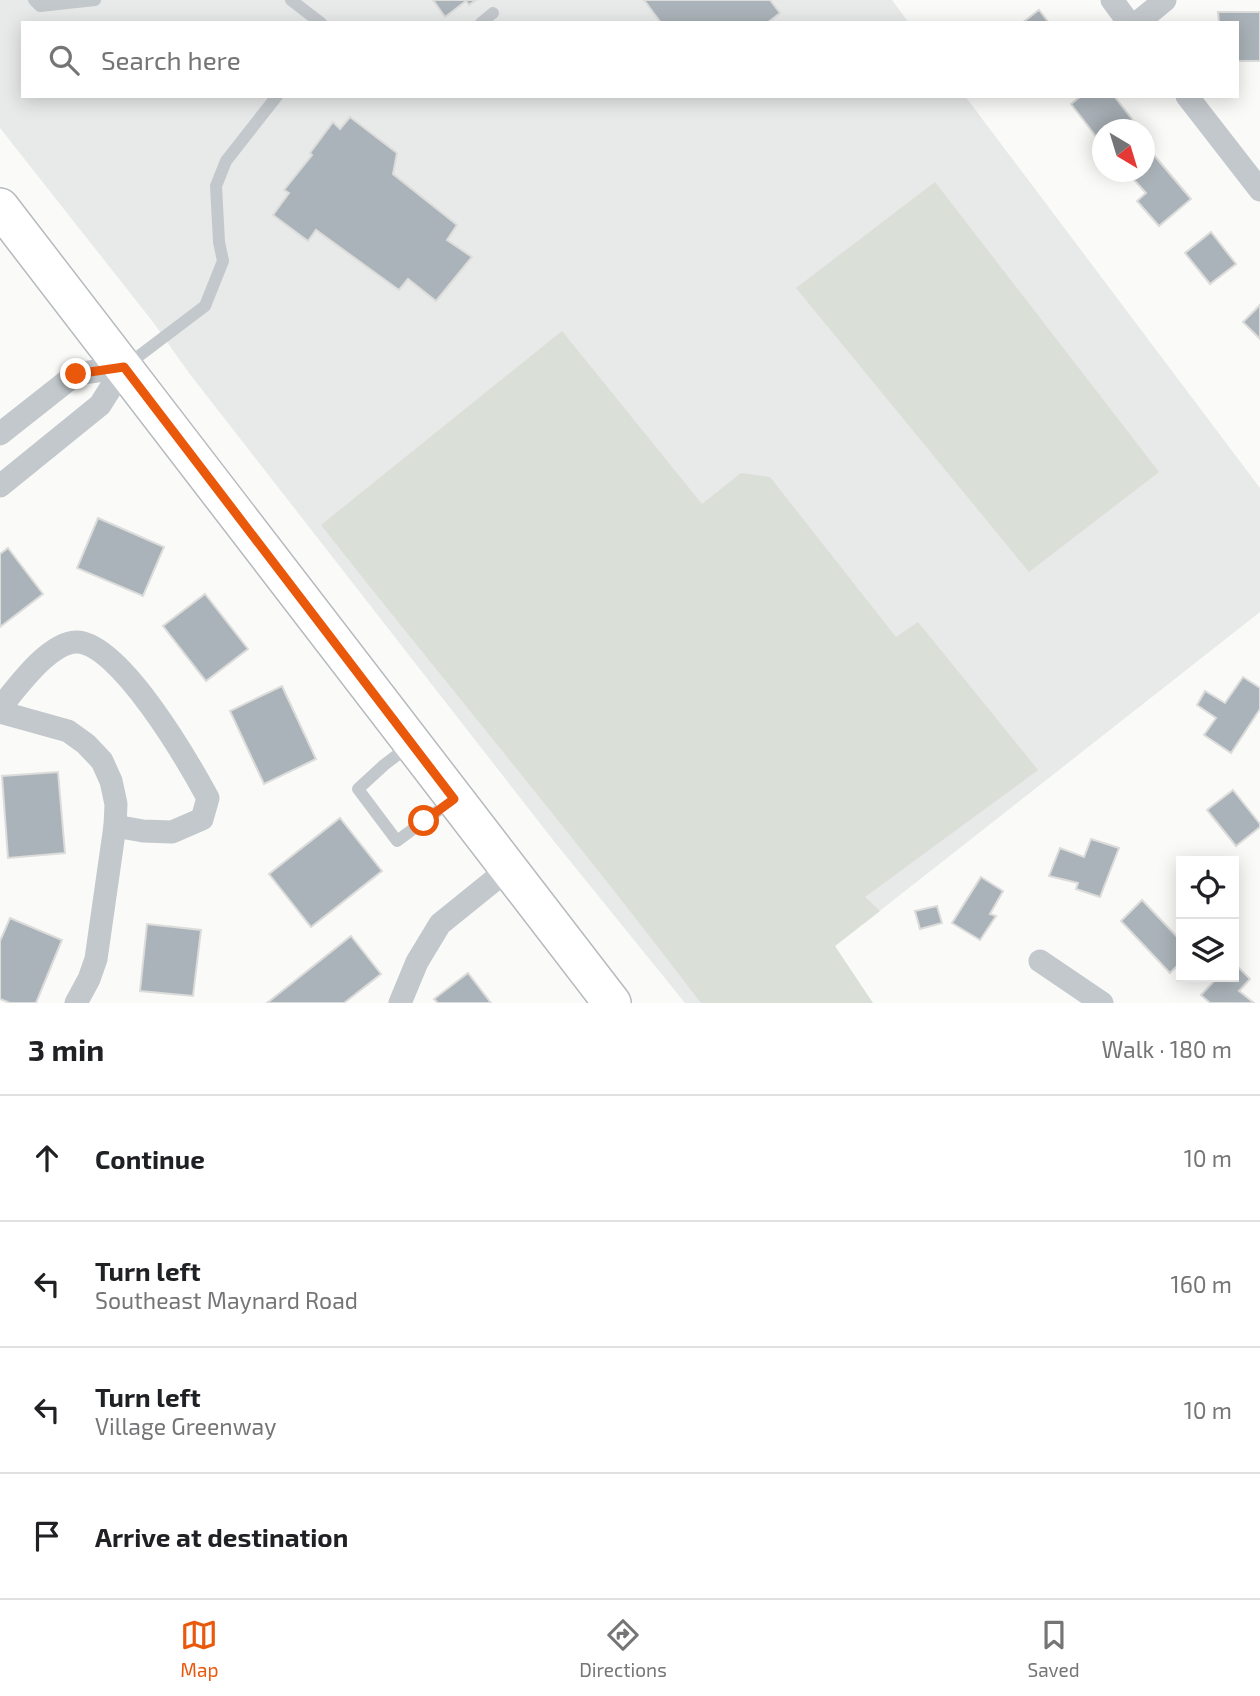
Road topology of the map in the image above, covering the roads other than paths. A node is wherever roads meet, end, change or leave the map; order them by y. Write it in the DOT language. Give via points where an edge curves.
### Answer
graph roads {
  1 [pos="34,0"];
  2 [pos="95,0"];
  3 [pos="291,0"];
  4 [pos="1112,0"];
  5 [pos="1165,0"];
  6 [pos="494,13"];
  7 [pos="318,21"];
  8 [pos="484,21"];
  9 [pos="1128,21"];
  10 [pos="1139,21"];
  11 [pos="275,98"];
  12 [pos="1189,98"];
  13 [pos="1260,190"];
  14 [pos="0,207"];
  15 [pos="124,367"];
  16 [pos="0,434"];
  17 [pos="0,486"];
  18 [pos="0,710"];
  19 [pos="412,744"];
  20 [pos="454,799"];
  21 [pos="115,826"];
  22 [pos="508,869"];
  23 [pos="1040,961"];
  24 [pos="76,1003"];
  25 [pos="400,1003"];
  26 [pos="612,1003"];
  27 [pos="1102,1003"];
  1 -- 2 [label="lane" via="40,6"];
  3 -- 7 [label="lane"];
  4 -- 9 [label="street"];
  5 -- 10 [label="street"];
  6 -- 8 [label="lane"];
  11 -- 15 [label="lane" via="226,161 216,186 223,261 205,306"];
  12 -- 13 [label="street"];
  14 -- 15 [label="main road"];
  15 -- 16 [label="street" via="76,374"];
  15 -- 17 [label="street" via="100,405"];
  15 -- 19 [label="main road"];
  18 -- 21 [label="street" via="68,731 86,744 102,761 111,781"];
  18 -- 21 [label="street" via="26,676 53,652 74,642 95,646 121,671 177,743 208,798 202,819 172,832"];
  19 -- 20 [label="main road"];
  19 -- 20 [label="lane" via="358,789 397,841"];
  20 -- 22 [label="main road"];
  21 -- 24 [label="street" via="96,959"];
  22 -- 25 [label="street" via="440,924"];
  22 -- 26 [label="main road"];
  23 -- 27 [label="street"];
}
